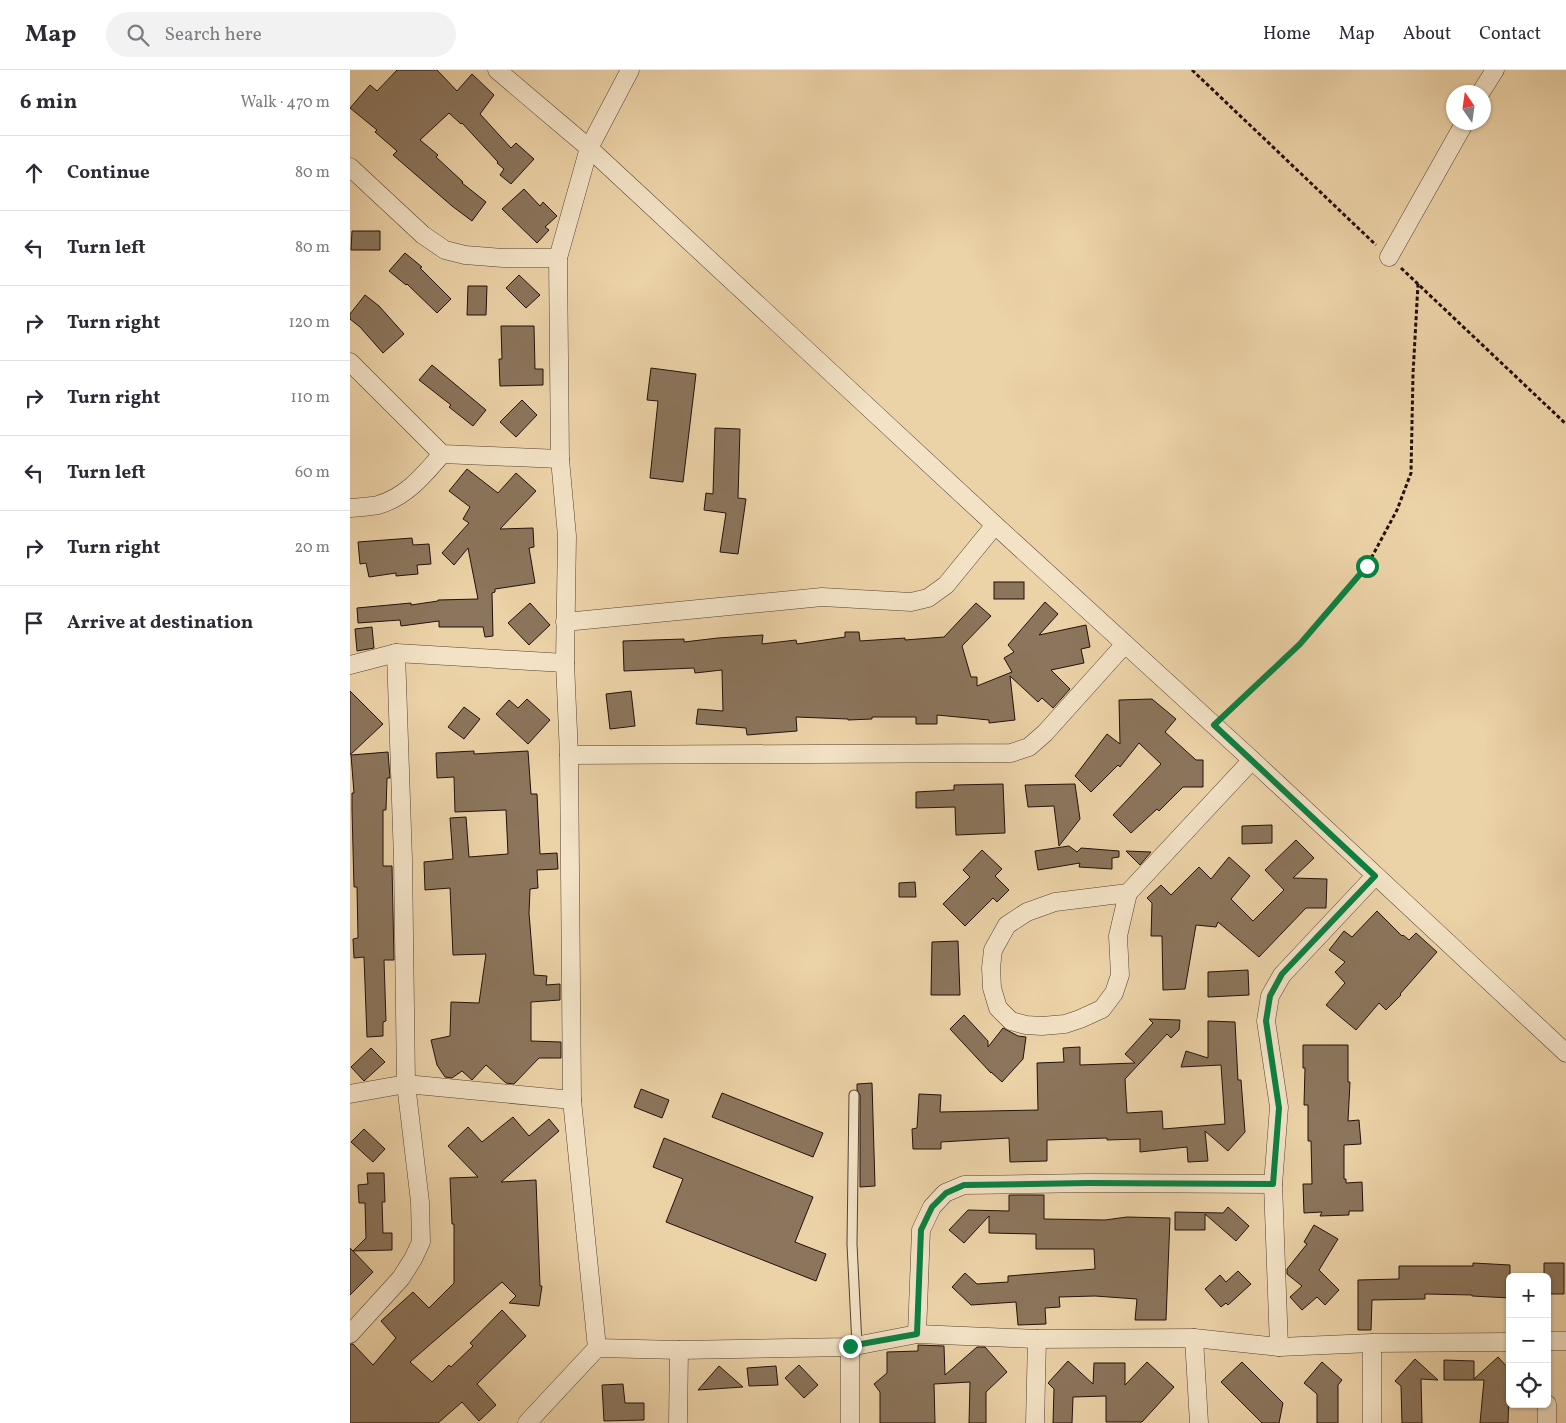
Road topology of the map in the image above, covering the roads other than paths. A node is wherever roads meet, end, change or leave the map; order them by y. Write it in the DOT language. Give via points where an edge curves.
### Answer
graph roads {
  1 [pos="497,70"];
  2 [pos="630,70"];
  3 [pos="1495,70"];
  4 [pos="1486,85"];
  5 [pos="1460,130"];
  6 [pos="589,148"];
  7 [pos="352,174"];
  8 [pos="1389,257"];
  9 [pos="558,258"];
  10 [pos="350,362"];
  11 [pos="442,454"];
  12 [pos="560,459"];
  13 [pos="350,508"];
  14 [pos="995,525"];
  15 [pos="566,622"];
  16 [pos="1125,644"];
  17 [pos="396,653"];
  18 [pos="565,663"];
  19 [pos="350,664"];
  20 [pos="569,755"];
  21 [pos="1252,760"];
  22 [pos="1375,876"];
  23 [pos="1128,893"];
  24 [pos="1566,1053"];
  25 [pos="406,1084"];
  26 [pos="350,1094"];
  27 [pos="854,1095"];
  28 [pos="572,1100"];
  29 [pos="1273,1184"];
  30 [pos="350,1334"];
  31 [pos="917,1334"];
  32 [pos="1194,1338"];
  33 [pos="1037,1339"];
  34 [pos="1551,1341"];
  35 [pos="1566,1341"];
  36 [pos="1506,1342"];
  37 [pos="1372,1343"];
  38 [pos="853,1346"];
  39 [pos="1279,1347"];
  40 [pos="597,1348"];
  41 [pos="679,1350"];
  42 [pos="1547,1408"];
  43 [pos="527,1423"];
  44 [pos="678,1423"];
  45 [pos="850,1423"];
  46 [pos="1035,1423"];
  47 [pos="1199,1423"];
  48 [pos="1372,1423"];
  49 [pos="1547,1423"];
  1 -- 6 [label="street"];
  2 -- 6 [label="street"];
  3 -- 4 [label="street"];
  5 -- 8 [label="street"];
  6 -- 9 [label="street"];
  6 -- 14 [label="street"];
  7 -- 9 [label="street" via="445,250 503,258"];
  9 -- 12 [label="street"];
  10 -- 11 [label="street"];
  11 -- 12 [label="street"];
  11 -- 13 [label="street" via="416,483 398,497 376,505"];
  12 -- 15 [label="street" via="567,536"];
  14 -- 15 [label="street" via="946,585 928,598 911,602 822,597"];
  14 -- 16 [label="street"];
  15 -- 18 [label="street"];
  16 -- 20 [label="street" via="1045,733 1029,747 1010,753"];
  16 -- 21 [label="street"];
  17 -- 18 [label="street"];
  17 -- 19 [label="street"];
  17 -- 25 [label="street"];
  18 -- 20 [label="street"];
  20 -- 28 [label="street"];
  21 -- 22 [label="street"];
  21 -- 23 [label="street"];
  22 -- 24 [label="street"];
  22 -- 29 [label="street" via="1282,974 1270,996 1266,1021 1279,1108"];
  23 -- 23 [label="street" via="1055,902 1027,912 1007,925 993,950 991,968 998,1008 1012,1021 1042,1026 1065,1024 1102,1009 1114,994 1120,975 1118,936"];
  25 -- 26 [label="street"];
  25 -- 28 [label="street"];
  25 -- 30 [label="street" via="420,1202 421,1242 401,1278"];
  27 -- 38 [label="lane"];
  28 -- 40 [label="street"];
  29 -- 31 [label="street" via="964,1185 946,1193 932,1207 921,1230"];
  29 -- 39 [label="street"];
  31 -- 33 [label="street"];
  31 -- 38 [label="street"];
  32 -- 33 [label="street"];
  32 -- 39 [label="street"];
  32 -- 47 [label="street"];
  33 -- 46 [label="street"];
  34 -- 35 [label="street"];
  36 -- 37 [label="street"];
  37 -- 39 [label="street"];
  37 -- 48 [label="street"];
  38 -- 41 [label="street"];
  38 -- 45 [label="street"];
  40 -- 41 [label="street"];
  40 -- 43 [label="street"];
  41 -- 44 [label="street"];
  42 -- 49 [label="street"];
}
